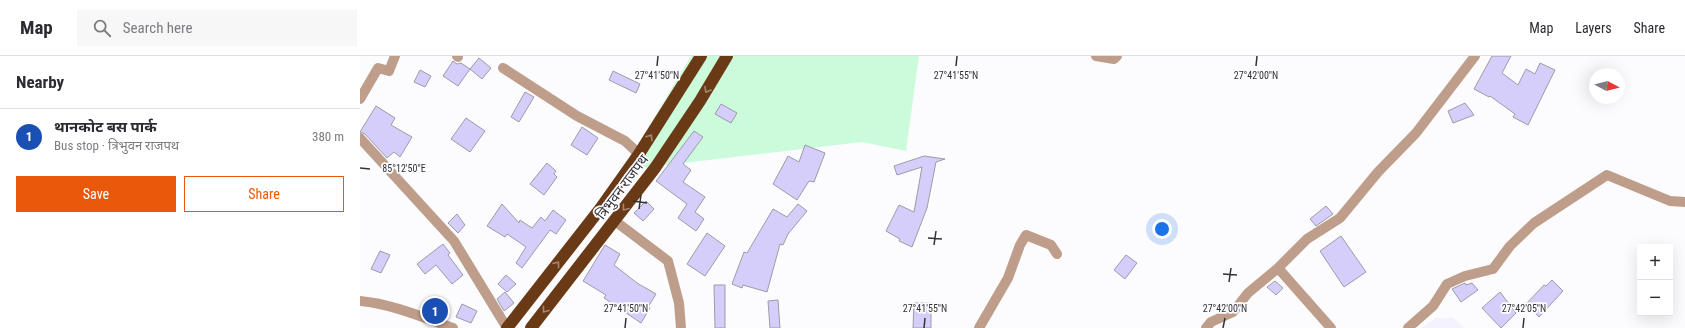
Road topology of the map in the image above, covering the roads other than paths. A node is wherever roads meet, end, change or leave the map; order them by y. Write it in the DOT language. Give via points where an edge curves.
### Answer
graph roads {
  1 [pos="395,56"];
  2 [pos="701,56"];
  3 [pos="727,56"];
  4 [pos="1096,56"];
  5 [pos="1117,56"];
  6 [pos="1474,56"];
  7 [pos="503,68"];
  8 [pos="360,99"];
  9 [pos="360,138"];
  10 [pos="639,154"];
  11 [pos="1685,202"];
  12 [pos="615,221"];
  13 [pos="1057,254"];
  14 [pos="1278,268"];
  15 [pos="360,301"];
  16 [pos="453,328"];
  17 [pos="507,328"];
  18 [pos="531,328"];
  19 [pos="681,328"];
  20 [pos="979,328"];
  21 [pos="1206,328"];
  22 [pos="1331,328"];
  23 [pos="1408,328"];
  1 -- 8 [label="street" via="390,72 378,68"];
  10 -- 2 [label="highway, त्रिभुवन राजपथ, one-way"];
  3 -- 12 [label="highway, त्रिभुवन राजपथ, one-way" via="666,153"];
  4 -- 5 [label="street" via="1114,60"];
  6 -- 14 [label="street" via="1416,133 1378,172 1340,218 1307,239"];
  7 -- 10 [label="street" via="577,116 625,141"];
  9 -- 17 [label="street" via="454,241"];
  17 -- 10 [label="highway, त्रिभुवन राजपथ, one-way" via="600,209"];
  11 -- 23 [label="street" via="1670,201 1607,174 1534,223 1510,246 1493,269 1447,284 1433,306"];
  12 -- 18 [label="highway, त्रिभुवन राजपथ, one-way"];
  12 -- 19 [label="street" via="668,261 679,303"];
  13 -- 20 [label="street" via="1051,245 1026,235 1008,278"];
  14 -- 21 [label="street" via="1248,293 1233,312 1211,322"];
  14 -- 22 [label="street"];
  15 -- 16 [label="street" via="401,310"];
}
